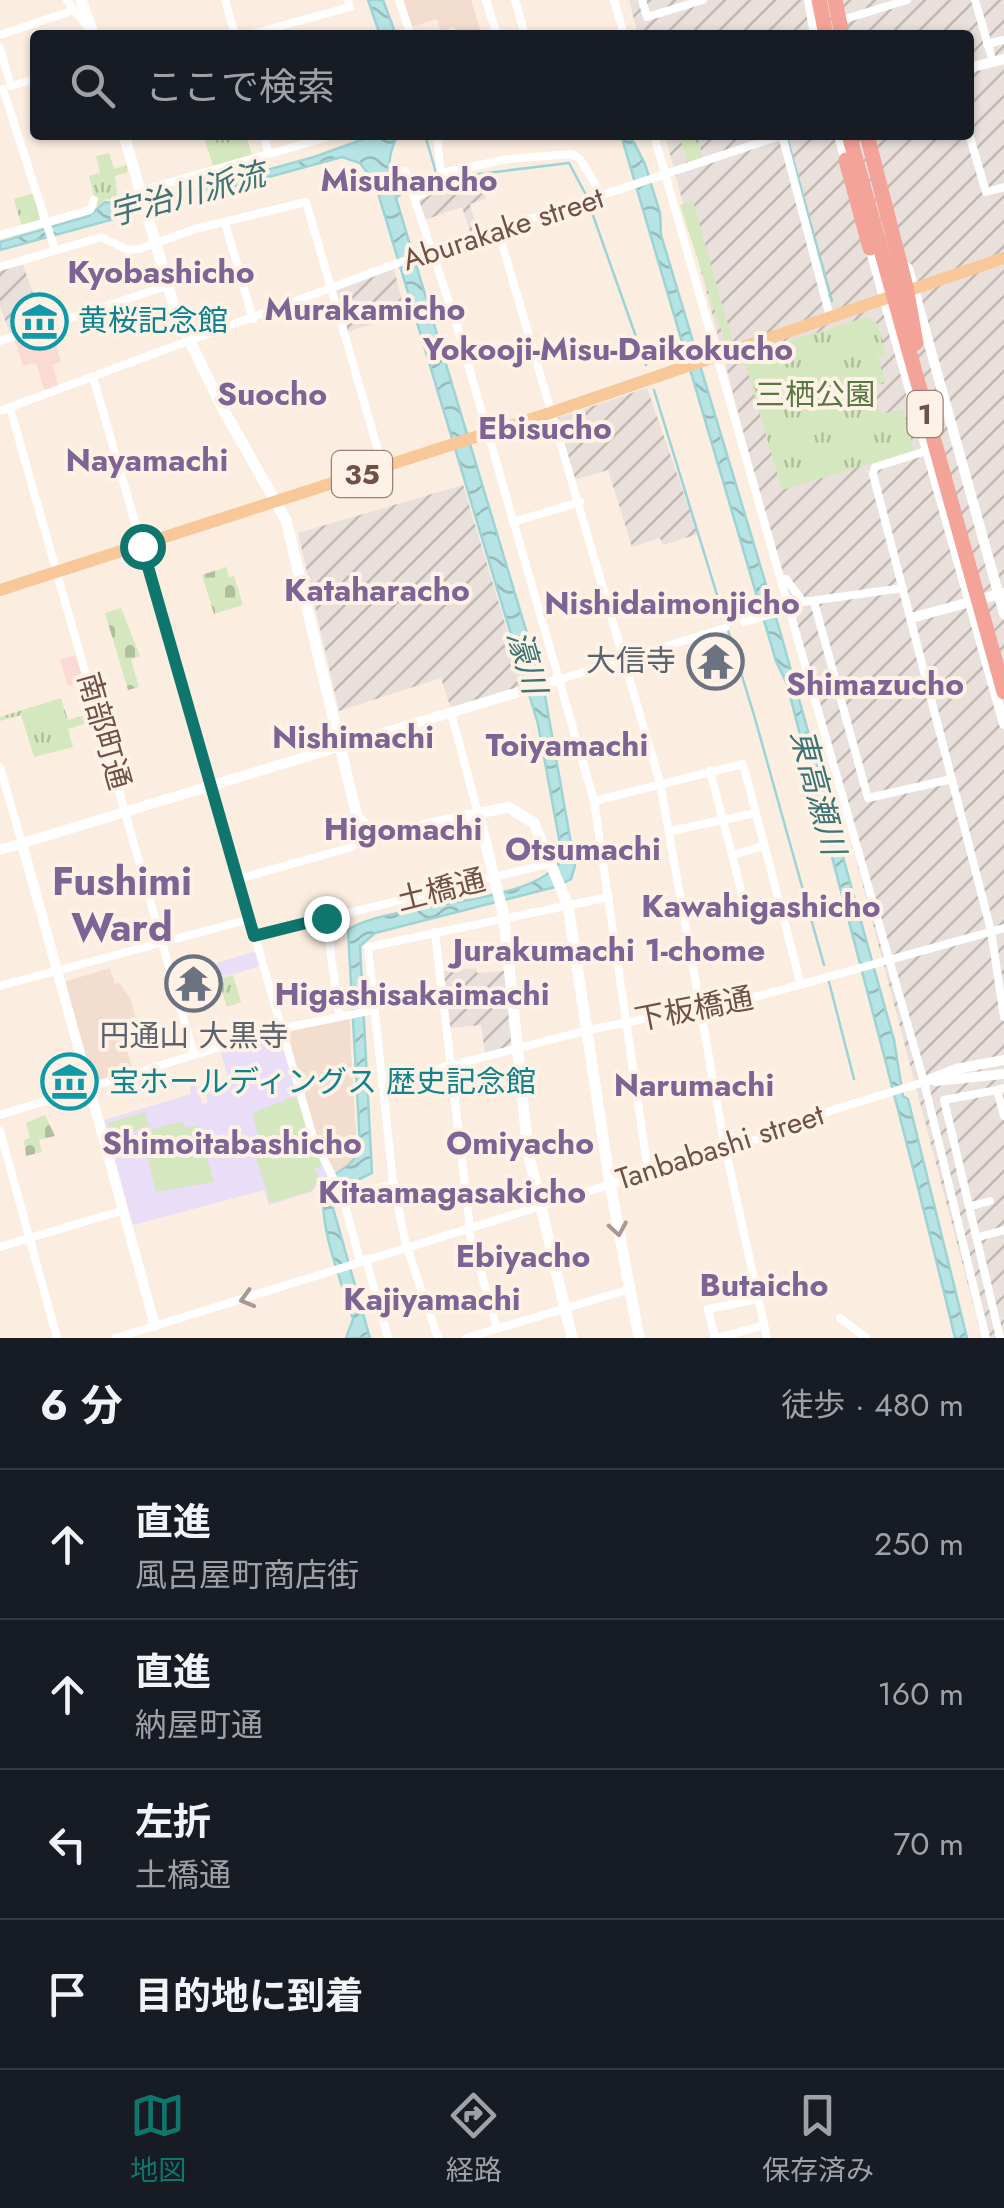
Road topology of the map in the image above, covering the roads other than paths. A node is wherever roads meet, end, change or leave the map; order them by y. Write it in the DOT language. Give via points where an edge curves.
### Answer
graph roads {
  1 [pos="67,0"];
  2 [pos="225,0"];
  3 [pos="348,0"];
  4 [pos="399,0"];
  5 [pos="486,0"];
  6 [pos="515,0"];
  7 [pos="614,0"];
  8 [pos="642,0"];
  9 [pos="703,0"];
  10 [pos="815,0"];
  11 [pos="833,0"];
  12 [pos="907,0"];
  13 [pos="975,0"];
  14 [pos="80,3"];
  15 [pos="92,30"];
  16 [pos="234,30"];
  17 [pos="266,30"];
  18 [pos="409,30"];
  19 [pos="495,30"];
  20 [pos="524,30"];
  21 [pos="623,30"];
  22 [pos="815,30"];
  23 [pos="823,30"];
  24 [pos="841,30"];
  25 [pos="843,30"];
  26 [pos="0,35"];
  27 [pos="1004,40"];
  28 [pos="988,44"];
  29 [pos="0,48"];
  30 [pos="998,60"];
  31 [pos="30,80"];
  32 [pos="5,88"];
  33 [pos="125,140"];
  34 [pos="265,140"];
  35 [pos="318,140"];
  36 [pos="438,140"];
  37 [pos="655,140"];
  38 [pos="768,140"];
  39 [pos="783,140"];
  40 [pos="841,140"];
  41 [pos="841,140"];
  42 [pos="851,140"];
  43 [pos="859,140"];
  44 [pos="869,140"];
  45 [pos="870,140"];
  46 [pos="971,140"];
  47 [pos="269,154"];
  48 [pos="405,172"];
  49 [pos="442,176"];
  50 [pos="665,176"];
  51 [pos="1004,187"];
  52 [pos="140,193"];
  53 [pos="414,198"];
  54 [pos="594,199"];
  55 [pos="94,200"];
  56 [pos="46,223"];
  57 [pos="225,223"];
  58 [pos="498,230"];
  59 [pos="0,236"];
  60 [pos="154,243"];
  61 [pos="53,246"];
  62 [pos="431,252"];
  63 [pos="1004,258"];
  64 [pos="0,266"];
  65 [pos="166,286"];
  66 [pos="914,288"];
  67 [pos="331,289"];
  68 [pos="884,299"];
  69 [pos="830,317"];
  70 [pos="253,319"];
  71 [pos="0,341"];
  72 [pos="191,342"];
  73 [pos="911,344"];
  74 [pos="716,357"];
  75 [pos="93,377"];
  76 [pos="5,410"];
  77 [pos="553,412"];
  78 [pos="480,436"];
  79 [pos="926,451"];
  80 [pos="383,467"];
  81 [pos="278,500"];
  82 [pos="580,502"];
  83 [pos="513,522"];
  84 [pos="142,547"];
  85 [pos="58,573"];
  86 [pos="783,576"];
  87 [pos="903,588"];
  88 [pos="0,590"];
  89 [pos="1001,593"];
  90 [pos="814,602"];
  91 [pos="969,602"];
  92 [pos="790,609"];
  93 [pos="1004,614"];
  94 [pos="911,618"];
  95 [pos="746,621"];
  96 [pos="725,628"];
  97 [pos="1004,658"];
  98 [pos="625,659"];
  99 [pos="561,679"];
  100 [pos="1004,692"];
  101 [pos="451,713"];
  102 [pos="1004,724"];
  103 [pos="340,746"];
  104 [pos="0,767"];
  105 [pos="710,770"];
  106 [pos="952,778"];
  107 [pos="212,784"];
  108 [pos="660,784"];
  109 [pos="594,801"];
  110 [pos="127,809"];
  111 [pos="478,813"];
  112 [pos="756,813"];
  113 [pos="724,820"];
  114 [pos="370,830"];
  115 [pos="671,831"];
  116 [pos="542,841"];
  117 [pos="22,843"];
  118 [pos="764,846"];
  119 [pos="0,850"];
  120 [pos="732,854"];
  121 [pos="238,879"];
  122 [pos="496,883"];
  123 [pos="609,897"];
  124 [pos="568,906"];
  125 [pos="780,908"];
  126 [pos="503,912"];
  127 [pos="326,918"];
  128 [pos="250,919"];
  129 [pos="1004,928"];
  130 [pos="991,931"];
  131 [pos="436,932"];
  132 [pos="254,936"];
  133 [pos="164,942"];
  134 [pos="889,961"];
  135 [pos="57,970"];
  136 [pos="801,985"];
  137 [pos="0,986"];
  138 [pos="703,1006"];
  139 [pos="371,1010"];
  140 [pos="343,1014"];
  141 [pos="1004,1016"];
  142 [pos="627,1022"];
  143 [pos="281,1030"];
  144 [pos="588,1030"];
  145 [pos="515,1048"];
  146 [pos="194,1054"];
  147 [pos="1004,1060"];
  148 [pos="452,1065"];
  149 [pos="1004,1074"];
  150 [pos="383,1083"];
  151 [pos="922,1083"];
  152 [pos="91,1087"];
  153 [pos="1001,1089"];
  154 [pos="0,1114"];
  155 [pos="1004,1116"];
  156 [pos="0,1130"];
  157 [pos="724,1147"];
  158 [pos="648,1171"];
  159 [pos="394,1184"];
  160 [pos="610,1184"];
  161 [pos="342,1196"];
  162 [pos="990,1201"];
  163 [pos="538,1206"];
  164 [pos="971,1206"];
  165 [pos="124,1210"];
  166 [pos="469,1228"];
  167 [pos="1004,1230"];
  168 [pos="979,1237"];
  169 [pos="30,1238"];
  170 [pos="406,1246"];
  171 [pos="0,1247"];
  172 [pos="360,1261"];
  173 [pos="630,1289"];
  174 [pos="758,1299"];
  175 [pos="562,1307"];
  176 [pos="840,1318"];
  177 [pos="764,1325"];
  178 [pos="155,1326"];
  179 [pos="498,1328"];
  180 [pos="58,1338"];
  181 [pos="116,1338"];
  182 [pos="158,1338"];
  183 [pos="388,1338"];
  184 [pos="438,1338"];
  185 [pos="466,1338"];
  186 [pos="503,1338"];
  187 [pos="572,1338"];
  188 [pos="639,1338"];
  189 [pos="716,1338"];
  190 [pos="767,1338"];
  191 [pos="866,1338"];
  192 [pos="986,1338"];
  193 [pos="1000,1338"];
  1 -- 14 [label="street"];
  2 -- 16 [label="street"];
  3 -- 17 [label="street" via="350,7"];
  4 -- 18 [label="street"];
  5 -- 19 [label="street"];
  6 -- 20 [label="street"];
  7 -- 21 [label="street"];
  8 -- 9 [label="street" via="647,17"];
  10 -- 22 [label="street"];
  10 -- 23 [label="highway"];
  11 -- 24 [label="highway"];
  12 -- 25 [label="street"];
  13 -- 28 [label="street"];
  14 -- 15 [label="main road"];
  14 -- 26 [label="street"];
  27 -- 28 [label="street"];
  28 -- 30 [label="street"];
  29 -- 32 [label="street"];
  31 -- 32 [label="street"];
  32 -- 56 [label="street"];
  33 -- 52 [label="main road"];
  34 -- 47 [label="street"];
  35 -- 47 [label="street"];
  36 -- 49 [label="street"];
  37 -- 50 [label="street"];
  38 -- 50 [label="street, Aburakake street"];
  39 -- 69 [label="street"];
  40 -- 68 [label="street"];
  41 -- 73 [label="highway" via="862,224"];
  42 -- 73 [label="highway, 1"];
  43 -- 73 [label="highway, 1"];
  44 -- 73 [label="highway" via="906,287"];
  45 -- 66 [label="street"];
  46 -- 51 [label="street" via="986,192"];
  47 -- 52 [label="street"];
  48 -- 53 [label="street"];
  49 -- 53 [label="street" via="438,190"];
  49 -- 54 [label="street" via="508,159 572,154"];
  50 -- 54 [label="street, Aburakake street"];
  50 -- 74 [label="street"];
  52 -- 60 [label="main road"];
  53 -- 62 [label="street"];
  54 -- 58 [label="street, Aburakake street"];
  55 -- 56 [label="street" via="90,210"];
  56 -- 59 [label="street"];
  56 -- 61 [label="street"];
  57 -- 60 [label="street"];
  57 -- 67 [label="street" via="306,202"];
  57 -- 70 [label="street"];
  58 -- 62 [label="street, Aburakake street"];
  58 -- 77 [label="street"];
  60 -- 61 [label="street" via="128,250 101,237"];
  60 -- 65 [label="main road"];
  61 -- 64 [label="street"];
  62 -- 67 [label="street, Aburakake street"];
  62 -- 78 [label="street"];
  63 -- 66 [label="main road, 35"];
  65 -- 71 [label="street"];
  65 -- 72 [label="main road"];
  66 -- 68 [label="main road, 35"];
  66 -- 89 [label="street"];
  67 -- 70 [label="street, Aburakake street"];
  67 -- 80 [label="street"];
  68 -- 69 [label="main road, 35"];
  68 -- 79 [label="street"];
  69 -- 74 [label="main road, 35"];
  70 -- 72 [label="street, Aburakake street"];
  72 -- 75 [label="street, Aburakake street"];
  72 -- 81 [label="main road"];
  73 -- 97 [label="highway, 1"];
  73 -- 100 [label="highway, 1"];
  74 -- 77 [label="main road, 35"];
  74 -- 86 [label="street"];
  75 -- 76 [label="street, Aburakake street"];
  75 -- 84 [label="street"];
  76 -- 85 [label="street, 南部町通"];
  77 -- 78 [label="main road, 35"];
  77 -- 82 [label="street"];
  78 -- 80 [label="main road, 35"];
  78 -- 83 [label="street"];
  79 -- 87 [label="street" via="873,470"];
  79 -- 91 [label="street"];
  80 -- 81 [label="main road, 35"];
  81 -- 84 [label="main road, 35"];
  81 -- 103 [label="main road"];
  82 -- 83 [label="street"];
  82 -- 98 [label="street"];
  83 -- 99 [label="street"];
  84 -- 85 [label="main road, 35"];
  84 -- 107 [label="street"];
  85 -- 88 [label="main road, 35"];
  85 -- 110 [label="street, 南部町通"];
  86 -- 90 [label="street" via="803,602"];
  86 -- 92 [label="street"];
  87 -- 90 [label="street"];
  87 -- 94 [label="street"];
  89 -- 91 [label="street"];
  89 -- 93 [label="street"];
  90 -- 106 [label="street" via="868,798"];
  91 -- 94 [label="street"];
  91 -- 102 [label="street"];
  92 -- 95 [label="street"];
  92 -- 134 [label="street"];
  94 -- 106 [label="street"];
  96 -- 98 [label="street"];
  98 -- 99 [label="street"];
  98 -- 108 [label="street"];
  99 -- 101 [label="street"];
  99 -- 109 [label="street"];
  101 -- 103 [label="street"];
  101 -- 111 [label="street"];
  103 -- 107 [label="street"];
  103 -- 114 [label="main road" via="357,817"];
  104 -- 117 [label="street"];
  105 -- 108 [label="street"];
  105 -- 112 [label="street" via="743,764"];
  105 -- 113 [label="street"];
  106 -- 130 [label="street"];
  107 -- 110 [label="street"];
  107 -- 121 [label="street"];
  108 -- 109 [label="street"];
  108 -- 115 [label="street"];
  109 -- 123 [label="street"];
  110 -- 117 [label="street"];
  110 -- 133 [label="street, 南部町通"];
  111 -- 114 [label="main road" via="392,834"];
  111 -- 116 [label="main road" via="522,812"];
  111 -- 122 [label="main road"];
  112 -- 113 [label="street"];
  112 -- 118 [label="street"];
  113 -- 115 [label="street"];
  113 -- 120 [label="street"];
  114 -- 121 [label="street" via="352,847"];
  115 -- 138 [label="street"];
  116 -- 122 [label="street, 土橋通" via="544,866"];
  116 -- 124 [label="main road"];
  117 -- 119 [label="street"];
  117 -- 135 [label="street"];
  118 -- 120 [label="street"];
  118 -- 125 [label="street"];
  120 -- 125 [label="street" via="748,917"];
  121 -- 128 [label="street"];
  122 -- 126 [label="main road"];
  122 -- 127 [label="street, 土橋通"];
  123 -- 124 [label="street"];
  123 -- 142 [label="street"];
  124 -- 126 [label="street"];
  124 -- 144 [label="main road"];
  125 -- 136 [label="street"];
  126 -- 131 [label="street"];
  126 -- 145 [label="main road"];
  127 -- 132 [label="street, 土橋通"];
  127 -- 140 [label="street"];
  128 -- 132 [label="street"];
  128 -- 133 [label="street"];
  129 -- 130 [label="street, 下板橋通"];
  130 -- 134 [label="street, 下板橋通"];
  130 -- 141 [label="street"];
  131 -- 139 [label="street" via="368,947"];
  131 -- 148 [label="street"];
  132 -- 143 [label="street"];
  133 -- 135 [label="street"];
  133 -- 146 [label="street, 南部町通"];
  134 -- 136 [label="street, 下板橋通"];
  134 -- 151 [label="street"];
  135 -- 137 [label="street"];
  135 -- 152 [label="street"];
  136 -- 138 [label="street, 下板橋通"];
  138 -- 142 [label="street, 下板橋通"];
  138 -- 157 [label="street"];
  139 -- 140 [label="street"];
  139 -- 150 [label="street"];
  140 -- 143 [label="street"];
  142 -- 144 [label="street, 下板橋通"];
  142 -- 158 [label="street"];
  143 -- 146 [label="street"];
  143 -- 161 [label="street" via="312,1137"];
  144 -- 145 [label="street, 下板橋通"];
  144 -- 160 [label="main road"];
  145 -- 148 [label="street, 下板橋通"];
  145 -- 163 [label="main road"];
  146 -- 152 [label="street"];
  147 -- 151 [label="street, Tanbabashi street"];
  148 -- 150 [label="street, 下板橋通"];
  148 -- 166 [label="street"];
  149 -- 151 [label="street, Tanbabashi street"];
  150 -- 159 [label="street"];
  151 -- 157 [label="street, Tanbabashi street"];
  151 -- 192 [label="street"];
  152 -- 154 [label="street"];
  152 -- 165 [label="street"];
  153 -- 155 [label="street"];
  153 -- 164 [label="street" via="944,1100"];
  156 -- 169 [label="street"];
  157 -- 158 [label="street, Tanbabashi street"];
  157 -- 174 [label="street"];
  158 -- 160 [label="street, Tanbabashi street"];
  159 -- 161 [label="street"];
  159 -- 170 [label="street"];
  160 -- 163 [label="street, Tanbabashi street"];
  160 -- 173 [label="main road, one-way"];
  161 -- 172 [label="street"];
  162 -- 164 [label="street"];
  163 -- 166 [label="street, Tanbabashi street"];
  163 -- 175 [label="main road"];
  164 -- 168 [label="street"];
  165 -- 169 [label="street"];
  165 -- 178 [label="street"];
  166 -- 170 [label="street, Tanbabashi street"];
  166 -- 179 [label="street"];
  167 -- 168 [label="street"];
  168 -- 193 [label="street"];
  169 -- 171 [label="street"];
  169 -- 180 [label="street"];
  170 -- 172 [label="street, Tanbabashi street"];
  170 -- 184 [label="street"];
  172 -- 178 [label="street, Tanbabashi street, one-way"];
  172 -- 183 [label="street"];
  173 -- 175 [label="street"];
  173 -- 188 [label="main road"];
  174 -- 177 [label="street"];
  174 -- 189 [label="street" via="708,1309"];
  175 -- 179 [label="street"];
  175 -- 187 [label="main road"];
  176 -- 191 [label="street"];
  177 -- 189 [label="street"];
  177 -- 190 [label="street"];
  178 -- 181 [label="street, Tanbabashi street"];
  178 -- 182 [label="street"];
  179 -- 185 [label="street"];
  179 -- 186 [label="street"];
}
